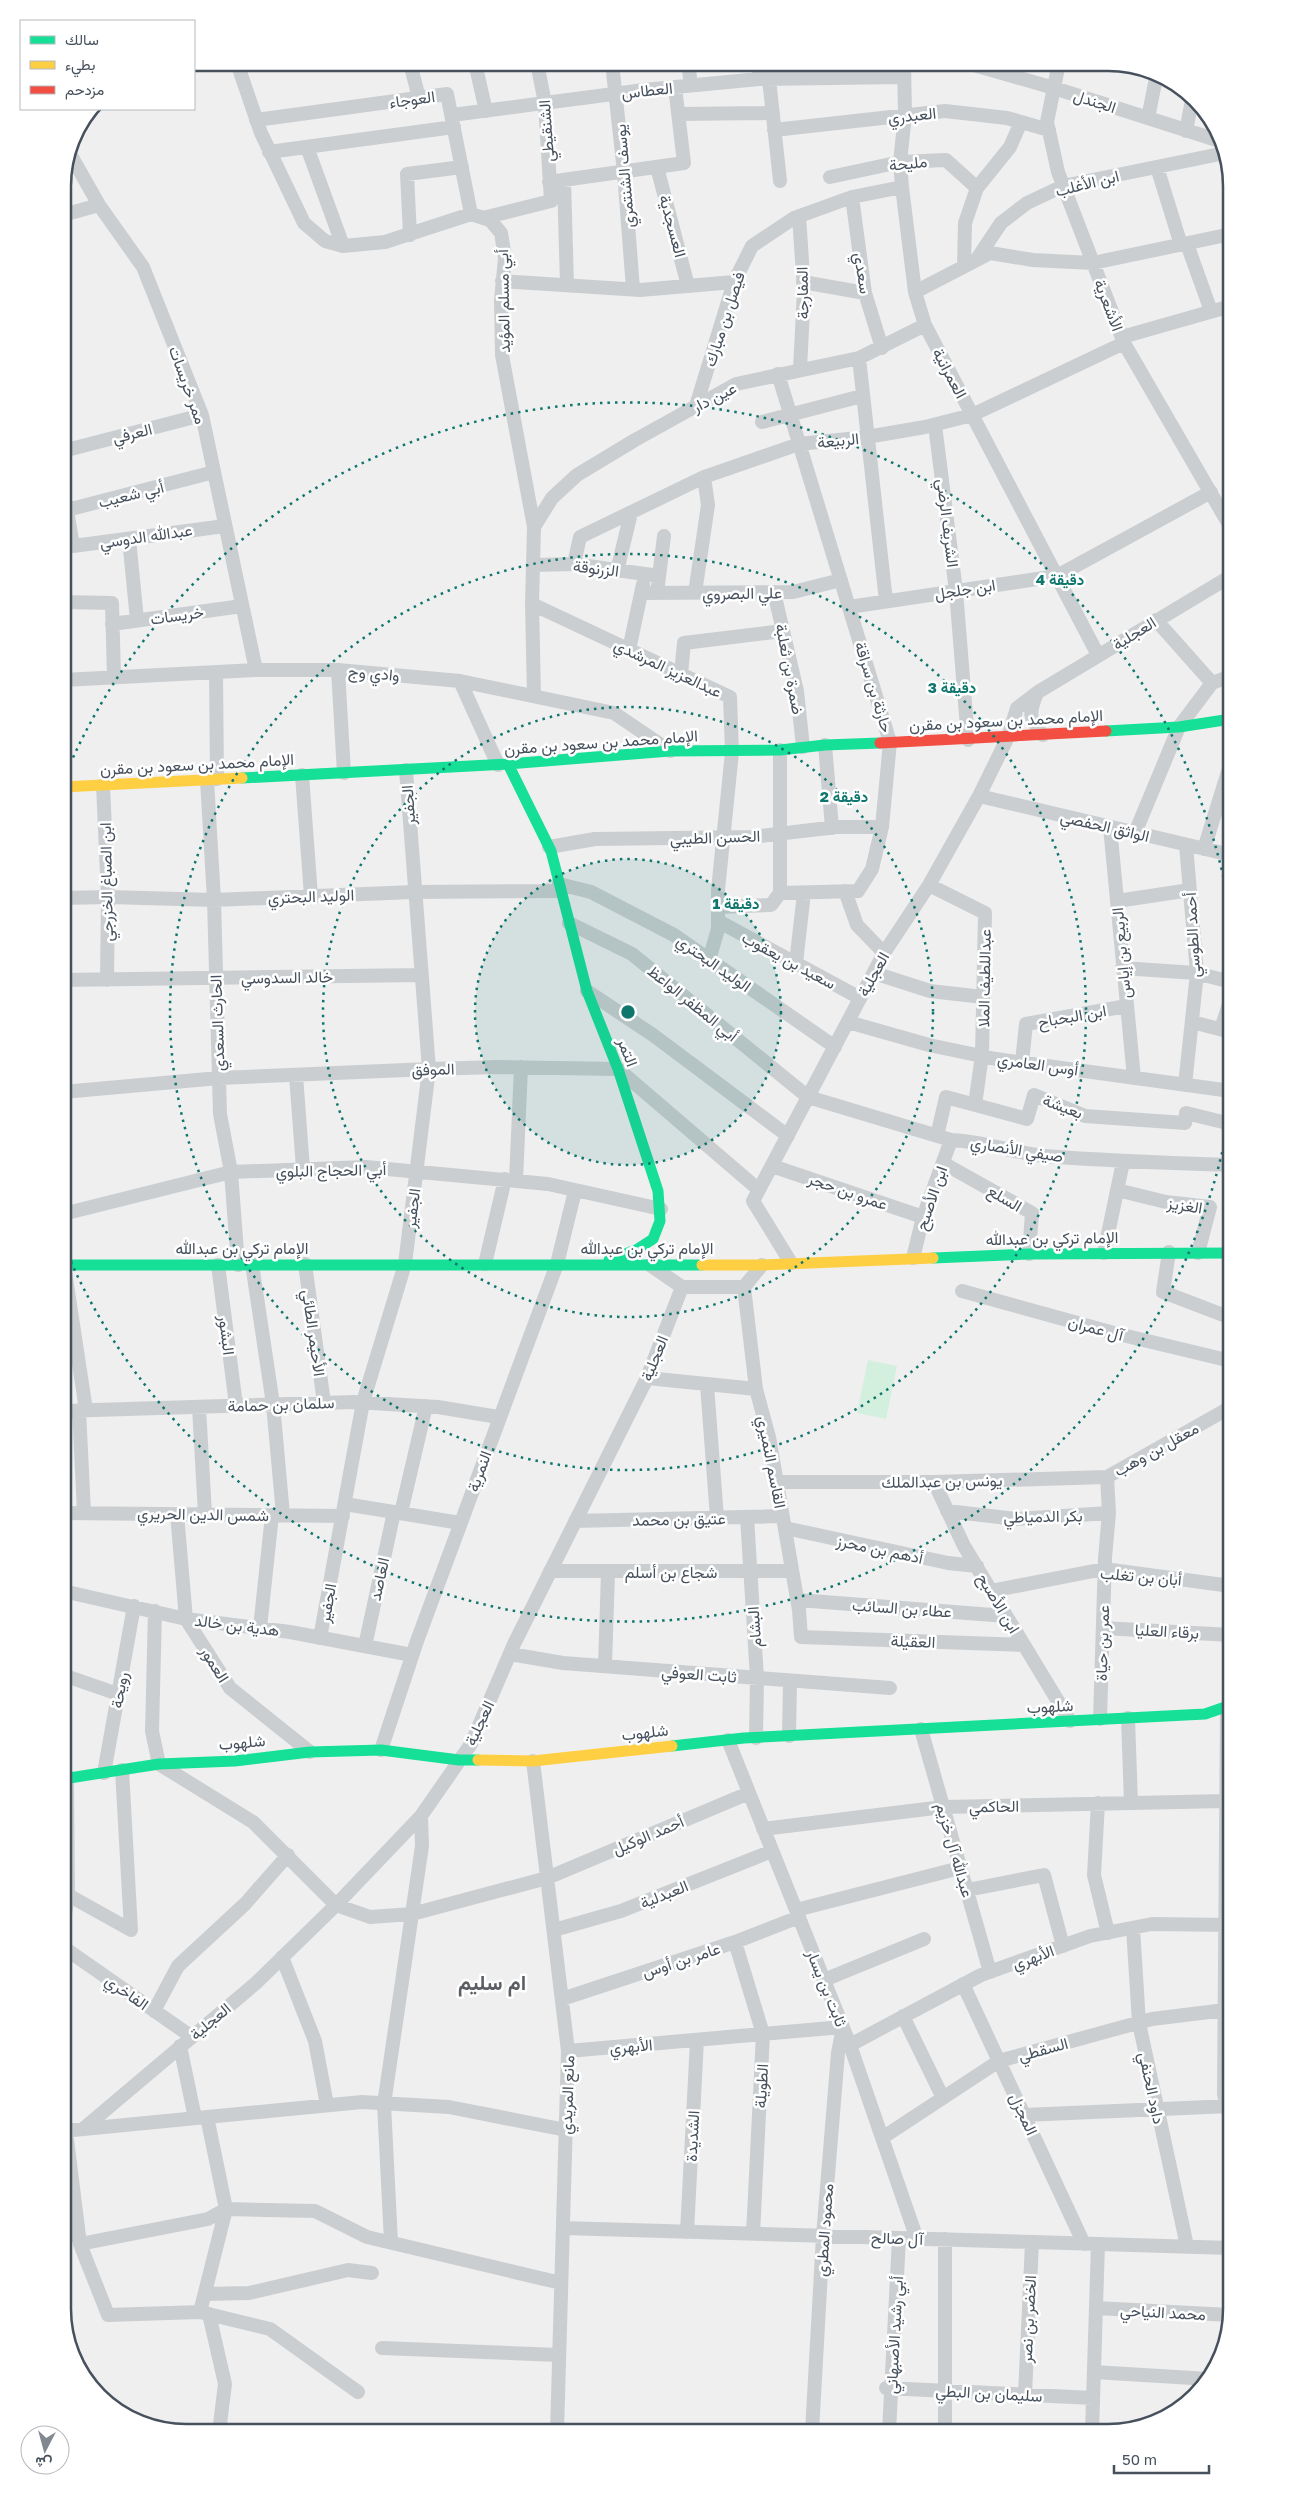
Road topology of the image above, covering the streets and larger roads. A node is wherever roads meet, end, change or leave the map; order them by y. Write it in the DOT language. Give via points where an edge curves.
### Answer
graph roads {
  1 [pos="240,71"];
  2 [pos="412,71"];
  3 [pos="477,71"];
  4 [pos="539,71"];
  5 [pos="613,71"];
  6 [pos="689,71"];
  7 [pos="762,71"];
  8 [pos="797,71"];
  9 [pos="903,71"];
  10 [pos="994,71"];
  11 [pos="1057,71"];
  12 [pos="903,77"];
  13 [pos="797,78"];
  14 [pos="764,79"];
  15 [pos="1155,82"];
  16 [pos="691,85"];
  17 [pos="675,87"];
  18 [pos="1054,88"];
  19 [pos="616,93"];
  20 [pos="419,98"];
  21 [pos="545,103"];
  22 [pos="1191,107"];
  23 [pos="486,111"];
  24 [pos="773,112"];
  25 [pos="678,114"];
  26 [pos="905,115"];
  27 [pos="1148,118"];
  28 [pos="256,120"];
  29 [pos="453,121"];
  30 [pos="1022,122"];
  31 [pos="774,130"];
  32 [pos="1049,130"];
  33 [pos="1186,130"];
  34 [pos="1212,138"];
  35 [pos="307,147"];
  36 [pos="269,152"];
  37 [pos="1218,154"];
  38 [pos="900,162"];
  39 [pos="73,164"];
  40 [pos="462,167"];
  41 [pos="658,167"];
  42 [pos="1157,167"];
  43 [pos="624,172"];
  44 [pos="830,177"];
  45 [pos="564,180"];
  46 [pos="780,181"];
  47 [pos="549,182"];
  48 [pos="1063,186"];
  49 [pos="902,187"];
  50 [pos="977,188"];
  51 [pos="852,197"];
  52 [pos="99,205"];
  53 [pos="71,213"];
  54 [pos="477,216"];
  55 [pos="799,216"];
  56 [pos="410,235"];
  57 [pos="1223,236"];
  58 [pos="1184,244"];
  59 [pos="343,246"];
  60 [pos="970,263"];
  61 [pos="1093,263"];
  62 [pos="502,281"];
  63 [pos="734,282"];
  64 [pos="802,282"];
  65 [pos="567,285"];
  66 [pos="688,286"];
  67 [pos="632,289"];
  68 [pos="915,292"];
  69 [pos="865,293"];
  70 [pos="1223,308"];
  71 [pos="1211,311"];
  72 [pos="925,325"];
  73 [pos="1123,340"];
  74 [pos="882,348"];
  75 [pos="859,358"];
  76 [pos="800,369"];
  77 [pos="778,374"];
  78 [pos="862,396"];
  79 [pos="696,406"];
  80 [pos="202,415"];
  81 [pos="790,415"];
  82 [pos="972,415"];
  83 [pos="762,422"];
  84 [pos="935,425"];
  85 [pos="867,437"];
  86 [pos="800,444"];
  87 [pos="71,449"];
  88 [pos="214,472"];
  89 [pos="704,476"];
  90 [pos="1211,492"];
  91 [pos="71,509"];
  92 [pos="631,513"];
  93 [pos="1223,513"];
  94 [pos="225,526"];
  95 [pos="534,527"];
  96 [pos="71,534"];
  97 [pos="664,536"];
  98 [pos="129,538"];
  99 [pos="574,564"];
  100 [pos="533,566"];
  101 [pos="618,571"];
  102 [pos="645,574"];
  103 [pos="659,576"];
  104 [pos="1057,576"];
  105 [pos="841,580"];
  106 [pos="1223,581"];
  107 [pos="956,591"];
  108 [pos="774,592"];
  109 [pos="641,593"];
  110 [pos="657,593"];
  111 [pos="695,593"];
  112 [pos="886,601"];
  113 [pos="71,602"];
  114 [pos="532,604"];
  115 [pos="242,606"];
  116 [pos="849,607"];
  117 [pos="137,620"];
  118 [pos="1156,620"];
  119 [pos="112,624"];
  120 [pos="782,630"];
  121 [pos="629,650"];
  122 [pos="1098,655"];
  123 [pos="256,670"];
  124 [pos="338,670"];
  125 [pos="216,672"];
  126 [pos="680,674"];
  127 [pos="114,678"];
  128 [pos="1223,679"];
  129 [pos="71,680"];
  130 [pos="460,681"];
  131 [pos="1212,683"];
  132 [pos="1038,692"];
  133 [pos="534,696"];
  134 [pos="1223,720"];
  135 [pos="1179,727"];
  136 [pos="1043,735"];
  137 [pos="1008,737"];
  138 [pos="968,740"];
  139 [pos="890,742"];
  140 [pos="825,745"];
  141 [pos="803,747"];
  142 [pos="780,750"];
  143 [pos="670,751"];
  144 [pos="732,752"];
  145 [pos="503,764"];
  146 [pos="406,770"];
  147 [pos="344,773"];
  148 [pos="302,775"];
  149 [pos="212,780"];
  150 [pos="103,785"];
  151 [pos="71,787"];
  152 [pos="1223,790"];
  153 [pos="979,796"];
  154 [pos="882,827"];
  155 [pos="1110,827"];
  156 [pos="832,828"];
  157 [pos="1135,833"];
  158 [pos="781,834"];
  159 [pos="723,838"];
  160 [pos="1186,845"];
  161 [pos="549,847"];
  162 [pos="1204,849"];
  163 [pos="1223,853"];
  164 [pos="929,885"];
  165 [pos="559,888"];
  166 [pos="1190,890"];
  167 [pos="845,891"];
  168 [pos="414,892"];
  169 [pos="780,893"];
  170 [pos="804,893"];
  171 [pos="311,896"];
  172 [pos="108,897"];
  173 [pos="71,898"];
  174 [pos="214,900"];
  175 [pos="1117,902"];
  176 [pos="718,907"];
  177 [pos="718,921"];
  178 [pos="569,923"];
  179 [pos="884,953"];
  180 [pos="709,960"];
  181 [pos="796,964"];
  182 [pos="1122,968"];
  183 [pos="874,973"];
  184 [pos="1197,973"];
  185 [pos="421,975"];
  186 [pos="216,979"];
  187 [pos="71,980"];
  188 [pos="107,980"];
  189 [pos="1223,980"];
  190 [pos="588,992"];
  191 [pos="984,997"];
  192 [pos="860,998"];
  193 [pos="1126,1006"];
  194 [pos="848,1022"];
  195 [pos="1192,1022"];
  196 [pos="1223,1030"];
  197 [pos="835,1047"];
  198 [pos="982,1056"];
  199 [pos="1022,1062"];
  200 [pos="521,1067"];
  201 [pos="429,1069"];
  202 [pos="618,1069"];
  203 [pos="296,1075"];
  204 [pos="219,1078"];
  205 [pos="1134,1078"];
  206 [pos="1185,1085"];
  207 [pos="1223,1090"];
  208 [pos="71,1091"];
  209 [pos="808,1097"];
  210 [pos="975,1105"];
  211 [pos="1223,1122"];
  212 [pos="788,1136"];
  213 [pos="936,1136"];
  214 [pos="951,1140"];
  215 [pos="1123,1162"];
  216 [pos="943,1163"];
  217 [pos="1223,1165"];
  218 [pos="772,1166"];
  219 [pos="303,1169"];
  220 [pos="416,1171"];
  221 [pos="231,1172"];
  222 [pos="511,1180"];
  223 [pos="759,1190"];
  224 [pos="1117,1190"];
  225 [pos="574,1191"];
  226 [pos="661,1209"];
  227 [pos="71,1212"];
  228 [pos="924,1217"];
  229 [pos="1169,1252"];
  230 [pos="1198,1252"];
  231 [pos="1104,1253"];
  232 [pos="1223,1253"];
  233 [pos="1029,1254"];
  234 [pos="913,1258"];
  235 [pos="791,1263"];
  236 [pos="71,1264"];
  237 [pos="252,1264"];
  238 [pos="305,1264"];
  239 [pos="405,1264"];
  240 [pos="485,1264"];
  241 [pos="557,1264"];
  242 [pos="598,1264"];
  243 [pos="649,1264"];
  244 [pos="218,1265"];
  245 [pos="238,1265"];
  246 [pos="762,1265"];
  247 [pos="682,1287"];
  248 [pos="744,1287"];
  249 [pos="962,1291"];
  250 [pos="1223,1315"];
  251 [pos="71,1339"];
  252 [pos="1223,1359"];
  253 [pos="647,1378"];
  254 [pos="707,1385"];
  255 [pos="756,1389"];
  256 [pos="363,1402"];
  257 [pos="324,1403"];
  258 [pos="273,1404"];
  259 [pos="236,1405"];
  260 [pos="426,1406"];
  261 [pos="199,1407"];
  262 [pos="82,1410"];
  263 [pos="71,1411"];
  264 [pos="1223,1412"];
  265 [pos="498,1417"];
  266 [pos="1107,1477"];
  267 [pos="776,1482"];
  268 [pos="934,1482"];
  269 [pos="344,1510"];
  270 [pos="947,1511"];
  271 [pos="84,1512"];
  272 [pos="71,1513"];
  273 [pos="397,1513"];
  274 [pos="1109,1513"];
  275 [pos="177,1514"];
  276 [pos="205,1514"];
  277 [pos="278,1515"];
  278 [pos="746,1517"];
  279 [pos="717,1518"];
  280 [pos="575,1522"];
  281 [pos="784,1522"];
  282 [pos="460,1523"];
  283 [pos="976,1566"];
  284 [pos="1104,1569"];
  285 [pos="550,1571"];
  286 [pos="750,1571"];
  287 [pos="792,1571"];
  288 [pos="608,1572"];
  289 [pos="1223,1585"];
  290 [pos="991,1591"];
  291 [pos="71,1593"];
  292 [pos="798,1600"];
  293 [pos="134,1606"];
  294 [pos="154,1611"];
  295 [pos="1006,1616"];
  296 [pos="186,1619"];
  297 [pos="260,1628"];
  298 [pos="1103,1628"];
  299 [pos="1223,1635"];
  300 [pos="801,1637"];
  301 [pos="320,1638"];
  302 [pos="1024,1645"];
  303 [pos="365,1646"];
  304 [pos="510,1654"];
  305 [pos="412,1655"];
  306 [pos="605,1666"];
  307 [pos="71,1678"];
  308 [pos="757,1678"];
  309 [pos="790,1681"];
  310 [pos="890,1688"];
  311 [pos="118,1694"];
  312 [pos="1223,1708"];
  313 [pos="1128,1718"];
  314 [pos="1100,1719"];
  315 [pos="1070,1721"];
  316 [pos="921,1729"];
  317 [pos="789,1736"];
  318 [pos="756,1738"];
  319 [pos="728,1740"];
  320 [pos="381,1750"];
  321 [pos="310,1752"];
  322 [pos="460,1760"];
  323 [pos="533,1761"];
  324 [pos="159,1764"];
  325 [pos="122,1770"];
  326 [pos="104,1773"];
  327 [pos="71,1778"];
  328 [pos="749,1793"];
  329 [pos="1223,1800"];
  330 [pos="1098,1803"];
  331 [pos="1131,1803"];
  332 [pos="943,1807"];
  333 [pos="421,1816"];
  334 [pos="763,1829"];
  335 [pos="772,1851"];
  336 [pos="288,1855"];
  337 [pos="960,1868"];
  338 [pos="547,1878"];
  339 [pos="967,1890"];
  340 [pos="71,1898"];
  341 [pos="336,1905"];
  342 [pos="412,1914"];
  343 [pos="797,1914"];
  344 [pos="1223,1925"];
  345 [pos="1133,1928"];
  346 [pos="554,1930"];
  347 [pos="1108,1933"];
  348 [pos="924,1940"];
  349 [pos="735,1942"];
  350 [pos="1062,1946"];
  351 [pos="71,1953"];
  352 [pos="282,1957"];
  353 [pos="990,1972"];
  354 [pos="824,1980"];
  355 [pos="963,1984"];
  356 [pos="562,1999"];
  357 [pos="1223,2010"];
  358 [pos="154,2011"];
  359 [pos="903,2016"];
  360 [pos="1139,2023"];
  361 [pos="843,2028"];
  362 [pos="763,2034"];
  363 [pos="192,2037"];
  364 [pos="697,2040"];
  365 [pos="850,2045"];
  366 [pos="180,2046"];
  367 [pos="568,2051"];
  368 [pos="999,2061"];
  369 [pos="943,2098"];
  370 [pos="384,2104"];
  371 [pos="327,2106"];
  372 [pos="1223,2106"];
  373 [pos="1156,2109"];
  374 [pos="1024,2115"];
  375 [pos="201,2117"];
  376 [pos="83,2129"];
  377 [pos="71,2130"];
  378 [pos="566,2130"];
  379 [pos="882,2138"];
  380 [pos="71,2180"];
  381 [pos="226,2209"];
  382 [pos="77,2222"];
  383 [pos="563,2228"];
  384 [pos="71,2231"];
  385 [pos="687,2232"];
  386 [pos="753,2234"];
  387 [pos="823,2236"];
  388 [pos="898,2238"];
  389 [pos="917,2239"];
  390 [pos="945,2240"];
  391 [pos="391,2242"];
  392 [pos="1032,2242"];
  393 [pos="80,2244"];
  394 [pos="1091,2244"];
  395 [pos="1187,2246"];
  396 [pos="1223,2248"];
  397 [pos="372,2273"];
  398 [pos="561,2283"];
  399 [pos="205,2294"];
  400 [pos="1096,2308"];
  401 [pos="205,2313"];
  402 [pos="1223,2315"];
  403 [pos="382,2348"];
  404 [pos="559,2355"];
  405 [pos="1094,2372"];
  406 [pos="1200,2378"];
  407 [pos="889,2388"];
  408 [pos="945,2391"];
  409 [pos="358,2392"];
  410 [pos="1025,2395"];
  411 [pos="1093,2398"];
  412 [pos="220,2424"];
  413 [pos="557,2424"];
  414 [pos="812,2424"];
  415 [pos="889,2424"];
  416 [pos="945,2424"];
  417 [pos="1092,2424"];
  1 -- 28 [label="street"];
  2 -- 20 [label="street"];
  3 -- 23 [label="street"];
  4 -- 21 [label="street, الشنقيطي"];
  5 -- 19 [label="street, يوسف الشنتمري"];
  6 -- 16 [label="street"];
  7 -- 14 [label="street"];
  8 -- 13 [label="street"];
  9 -- 12 [label="street, العمرانية"];
  10 -- 18 [label="street, الجندل"];
  11 -- 18 [label="street, الأشعرية"];
  12 -- 13 [label="street, العطاس"];
  12 -- 26 [label="street, العمرانية"];
  13 -- 14 [label="street, العطاس"];
  14 -- 16 [label="street, العطاس"];
  14 -- 24 [label="street"];
  15 -- 27 [label="street"];
  16 -- 17 [label="street, العطاس"];
  17 -- 19 [label="street, العطاس"];
  17 -- 25 [label="street"];
  18 -- 27 [label="street, الجندل"];
  18 -- 32 [label="street, الأشعرية" via="1047,122"];
  19 -- 21 [label="street, العطاس"];
  19 -- 43 [label="street, يوسف الشنتمري"];
  20 -- 28 [label="street, العوجاء"];
  20 -- 29 [label="street, العوجاء" via="448,94"];
  21 -- 23 [label="street, العطاس"];
  21 -- 47 [label="street, الشنقيطي"];
  22 -- 33 [label="street"];
  23 -- 29 [label="street, العطاس"];
  24 -- 25 [label="street"];
  24 -- 31 [label="street"];
  25 -- 41 [label="street" via="684,163"];
  26 -- 30 [label="street, العبدري" via="945,111"];
  26 -- 31 [label="street, العبدري"];
  26 -- 38 [label="street, العمرانية"];
  27 -- 33 [label="street, الجندل"];
  28 -- 36 [label="street"];
  29 -- 35 [label="street, العطاس"];
  29 -- 40 [label="street, العوجاء"];
  30 -- 32 [label="street, العبدري"];
  30 -- 50 [label="street" via="1010,147"];
  31 -- 46 [label="street"];
  32 -- 48 [label="street, الأشعرية"];
  33 -- 34 [label="street, الجندل"];
  35 -- 36 [label="street, العطاس"];
  35 -- 59 [label="street"];
  36 -- 59 [label="street" via="304,223 325,241"];
  37 -- 42 [label="street, ابن الأغلب"];
  38 -- 44 [label="street, مليحة"];
  38 -- 49 [label="street, العمرانية"];
  38 -- 50 [label="street, مليحة" via="946,160"];
  39 -- 52 [label="street, ممر خريسات"];
  40 -- 54 [label="street, العوجاء"];
  40 -- 56 [label="street" via="407,174"];
  41 -- 43 [label="street"];
  41 -- 66 [label="street, العسجدية"];
  42 -- 48 [label="street, ابن الأغلب"];
  42 -- 58 [label="street"];
  43 -- 45 [label="street"];
  43 -- 67 [label="street, يوسف الشنتمري"];
  45 -- 47 [label="street"];
  45 -- 65 [label="street, الشنقيطي"];
  47 -- 54 [label="street, الشنقيطي" via="550,201"];
  48 -- 60 [label="street, ابن الأغلب" via="1027,203 1001,223"];
  48 -- 61 [label="street, الأشعرية"];
  49 -- 51 [label="street, فيصل بن مبارك"];
  49 -- 68 [label="street, العمرانية"];
  50 -- 60 [label="street" via="965,223"];
  51 -- 55 [label="street, فيصل بن مبارك"];
  51 -- 69 [label="street, سعدي"];
  52 -- 53 [label="street"];
  52 -- 80 [label="street, ممر خريسات" via="143,268"];
  54 -- 56 [label="street"];
  54 -- 62 [label="street, أبي مسلم المؤيد" via="490,220 501,234 505,258"];
  55 -- 63 [label="street, فيصل بن مبارك" via="752,246"];
  55 -- 64 [label="street, المفارجة"];
  56 -- 59 [label="street" via="385,242"];
  57 -- 58 [label="street"];
  58 -- 61 [label="street"];
  58 -- 71 [label="street"];
  60 -- 61 [label="street" via="990,253 1033,260"];
  60 -- 68 [label="street"];
  61 -- 73 [label="street, الأشعرية"];
  62 -- 65 [label="street"];
  62 -- 95 [label="street, أبي مسلم المؤيد" via="502,355"];
  63 -- 66 [label="street"];
  63 -- 79 [label="street, فيصل بن مبارك"];
  64 -- 69 [label="street"];
  64 -- 76 [label="street, المفارجة"];
  65 -- 67 [label="street"];
  66 -- 67 [label="street"];
  68 -- 72 [label="street, العمرانية"];
  69 -- 74 [label="street, سعدي"];
  70 -- 71 [label="street, الربيعة"];
  71 -- 73 [label="street, الربيعة"];
  72 -- 74 [label="street, عين دار"];
  72 -- 82 [label="street, العمرانية"];
  73 -- 82 [label="street, الربيعة"];
  73 -- 90 [label="street, الأشعرية"];
  74 -- 75 [label="street, عين دار"];
  75 -- 76 [label="street, عين دار"];
  75 -- 78 [label="street"];
  76 -- 77 [label="street, عين دار"];
  77 -- 79 [label="street, عين دار" via="736,384"];
  77 -- 81 [label="street, حارثة بن سراقة"];
  78 -- 81 [label="street"];
  78 -- 85 [label="street"];
  79 -- 95 [label="street, عين دار" via="577,475 552,498"];
  80 -- 87 [label="street, العرفي"];
  80 -- 88 [label="street, ممر خريسات"];
  81 -- 83 [label="street"];
  81 -- 86 [label="street, حارثة بن سراقة"];
  82 -- 84 [label="street, الربيعة"];
  82 -- 104 [label="street, العمرانية"];
  84 -- 85 [label="street, الربيعة"];
  84 -- 107 [label="street, الشريف الرضي"];
  85 -- 86 [label="street, الربيعة"];
  85 -- 112 [label="street"];
  86 -- 89 [label="street, الربيعة"];
  86 -- 105 [label="street, حارثة بن سراقة"];
  88 -- 91 [label="street, أبي شعيب"];
  88 -- 94 [label="street, ممر خريسات"];
  89 -- 92 [label="street, الربيعة"];
  89 -- 111 [label="street" via="708,506"];
  90 -- 93 [label="street, الأشعرية"];
  90 -- 104 [label="street, ابن جلجل"];
  92 -- 99 [label="street, الربيعة" via="580,538"];
  92 -- 101 [label="street"];
  94 -- 98 [label="street, عبدالله الدوسي"];
  94 -- 115 [label="street, ممر خريسات"];
  95 -- 100 [label="street, أبي مسلم المؤيد"];
  96 -- 98 [label="street, عبدالله الدوسي" via="73,546"];
  97 -- 103 [label="street"];
  98 -- 117 [label="street"];
  99 -- 100 [label="street, الزرنوقة"];
  99 -- 101 [label="street, الزرنوقة"];
  100 -- 114 [label="street, أبي مسلم المؤيد"];
  101 -- 102 [label="street, الزرنوقة"];
  102 -- 103 [label="street, الزرنوقة"];
  102 -- 109 [label="street"];
  103 -- 110 [label="street"];
  104 -- 107 [label="street, ابن جلجل"];
  104 -- 122 [label="street, العمرانية"];
  105 -- 108 [label="street, علي البصروي" via="793,592"];
  105 -- 116 [label="street, حارثة بن سراقة"];
  106 -- 118 [label="street, العجلية"];
  107 -- 112 [label="street, ابن جلجل"];
  107 -- 138 [label="street, الشريف الرضي"];
  108 -- 111 [label="street, علي البصروي"];
  108 -- 120 [label="street, ضمرة بن ثعلبة"];
  109 -- 110 [label="street, علي البصروي"];
  109 -- 121 [label="street"];
  110 -- 111 [label="street, علي البصروي"];
  112 -- 116 [label="street, ابن جلجل"];
  113 -- 119 [label="street" via="112,603"];
  114 -- 121 [label="street, عبدالعزيز المرشدي"];
  114 -- 133 [label="street, أبي مسلم المؤيد"];
  115 -- 117 [label="street, خريسات"];
  115 -- 123 [label="street, ممر خريسات"];
  116 -- 139 [label="street, حارثة بن سراقة"];
  117 -- 119 [label="street, خريسات"];
  118 -- 122 [label="street, العجلية"];
  118 -- 131 [label="street"];
  119 -- 127 [label="street"];
  120 -- 126 [label="street" via="684,643"];
  120 -- 141 [label="street, ضمرة بن ثعلبة" via="797,691"];
  121 -- 126 [label="street, عبدالعزيز المرشدي"];
  122 -- 132 [label="street, العجلية"];
  123 -- 124 [label="street, وادي وج"];
  123 -- 125 [label="street, وادي وج"];
  124 -- 130 [label="street, وادي وج"];
  124 -- 147 [label="street"];
  125 -- 127 [label="street, وادي وج"];
  125 -- 149 [label="street, الحارث السعدي"];
  126 -- 144 [label="street, عبدالعزيز المرشدي" via="730,697"];
  127 -- 129 [label="street, وادي وج"];
  128 -- 131 [label="street"];
  130 -- 133 [label="street, وادي وج"];
  130 -- 145 [label="street"];
  131 -- 135 [label="street"];
  132 -- 136 [label="street" via="1030,708 1032,722"];
  132 -- 137 [label="street, العجلية" via="1017,708"];
  133 -- 143 [label="street, وادي وج" via="614,713"];
  134 -- 135 [label="street, الإمام محمد بن سعود بن مقرن"];
  135 -- 136 [label="street, الإمام محمد بن سعود بن مقرن"];
  135 -- 157 [label="street"];
  136 -- 137 [label="street, الإمام محمد بن سعود بن مقرن"];
  137 -- 138 [label="street, الإمام محمد بن سعود بن مقرن"];
  137 -- 153 [label="street, العجلية"];
  138 -- 139 [label="street, الإمام محمد بن سعود بن مقرن"];
  139 -- 140 [label="street, الإمام محمد بن سعود بن مقرن"];
  139 -- 154 [label="street, حارثة بن سراقة"];
  140 -- 141 [label="street, الإمام محمد بن سعود بن مقرن"];
  140 -- 156 [label="street"];
  141 -- 142 [label="street, الإمام محمد بن سعود بن مقرن"];
  142 -- 144 [label="street, الإمام محمد بن سعود بن مقرن"];
  142 -- 158 [label="street"];
  143 -- 144 [label="street, الإمام محمد بن سعود بن مقرن"];
  143 -- 145 [label="street, الإمام محمد بن سعود بن مقرن"];
  144 -- 159 [label="street, عبدالعزيز المرشدي"];
  145 -- 146 [label="street, الإمام محمد بن سعود بن مقرن"];
  145 -- 161 [label="street, التمر"];
  146 -- 147 [label="street, الإمام محمد بن سعود بن مقرن"];
  146 -- 168 [label="street, الجفير"];
  147 -- 148 [label="street, الإمام محمد بن سعود بن مقرن"];
  148 -- 149 [label="street, الإمام محمد بن سعود بن مقرن"];
  148 -- 171 [label="street"];
  149 -- 150 [label="street, الإمام محمد بن سعود بن مقرن"];
  149 -- 174 [label="street, الحارث السعدي"];
  150 -- 151 [label="street, الإمام محمد بن سعود بن مقرن"];
  150 -- 172 [label="street, ابن الصباغ الخزرجي"];
  152 -- 162 [label="street"];
  153 -- 155 [label="street, الواثق الحفصي"];
  153 -- 164 [label="street, العجلية"];
  154 -- 156 [label="street, الحسن الطيبي"];
  154 -- 167 [label="street, حارثة بن سراقة" via="872,869 858,891"];
  155 -- 157 [label="street, الواثق الحفصي"];
  155 -- 175 [label="street, الربيع بن إياس"];
  156 -- 158 [label="street, الحسن الطيبي"];
  157 -- 160 [label="street, الواثق الحفصي"];
  158 -- 159 [label="street, الحسن الطيبي"];
  158 -- 169 [label="street"];
  159 -- 161 [label="street, الحسن الطيبي" via="595,839"];
  159 -- 176 [label="street, عبدالعزيز المرشدي"];
  160 -- 162 [label="street, الواثق الحفصي"];
  160 -- 166 [label="street, أحمد الطوسي"];
  161 -- 165 [label="street, التمر"];
  162 -- 163 [label="street, الواثق الحفصي"];
  164 -- 179 [label="street, العجلية"];
  164 -- 191 [label="street, عبداللطيف الملا" via="985,913"];
  165 -- 168 [label="street, الوليد البحتري"];
  165 -- 178 [label="street, التمر"];
  165 -- 180 [label="street, الوليد البحتري" via="591,892 674,935"];
  166 -- 175 [label="street"];
  166 -- 184 [label="street, أحمد الطوسي"];
  167 -- 170 [label="street, حارثة بن سراقة"];
  167 -- 179 [label="street" via="857,925"];
  168 -- 171 [label="street, الوليد البحتري"];
  168 -- 185 [label="street, الجفير"];
  169 -- 170 [label="street, حارثة بن سراقة"];
  169 -- 176 [label="street" via="772,905"];
  170 -- 181 [label="street"];
  171 -- 174 [label="street, الوليد البحتري"];
  172 -- 173 [label="street, الوليد البحتري"];
  172 -- 174 [label="street, الوليد البحتري"];
  172 -- 188 [label="street, ابن الصباغ الخزرجي"];
  174 -- 186 [label="street, الحارث السعدي"];
  175 -- 182 [label="street, الربيع بن إياس"];
  176 -- 177 [label="street, عبدالعزيز المرشدي"];
  177 -- 180 [label="street, عبدالعزيز المرشدي"];
  177 -- 181 [label="street, سعيد بن يعقوب"];
  178 -- 190 [label="street, التمر"];
  178 -- 209 [label="street, أبي المظفر الواعظ" via="632,954"];
  179 -- 183 [label="street, العجلية"];
  180 -- 197 [label="street, الوليد البحتري"];
  181 -- 192 [label="street, سعيد بن يعقوب"];
  182 -- 184 [label="street"];
  182 -- 193 [label="street, الربيع بن إياس"];
  183 -- 191 [label="street" via="930,991"];
  183 -- 192 [label="street, العجلية"];
  184 -- 189 [label="street"];
  184 -- 195 [label="street, أحمد الطوسي"];
  185 -- 186 [label="street, خالد السدوسي"];
  185 -- 201 [label="street, الجفير"];
  186 -- 188 [label="street, خالد السدوسي"];
  186 -- 204 [label="street, الحارث السعدي"];
  187 -- 188 [label="street, خالد السدوسي"];
  190 -- 202 [label="street, التمر"];
  190 -- 212 [label="street" via="653,1035"];
  191 -- 198 [label="street, عبداللطيف الملا"];
  192 -- 194 [label="street, العجلية"];
  193 -- 199 [label="street, ابن البحباح" via="1026,1024"];
  193 -- 205 [label="street, الربيع بن إياس"];
  194 -- 197 [label="street, العجلية"];
  194 -- 198 [label="street, أوس العامري"];
  195 -- 196 [label="street"];
  195 -- 206 [label="street, أحمد الطوسي"];
  197 -- 209 [label="street, العجلية"];
  198 -- 199 [label="street, أوس العامري"];
  198 -- 210 [label="street, عبداللطيف الملا"];
  199 -- 205 [label="street, أوس العامري"];
  200 -- 201 [label="street, الموفق"];
  200 -- 202 [label="street, الموفق"];
  200 -- 222 [label="street"];
  201 -- 203 [label="street, الموفق"];
  201 -- 220 [label="street, الجفير"];
  202 -- 223 [label="street"];
  202 -- 226 [label="street, التمر"];
  203 -- 204 [label="street, الموفق"];
  203 -- 219 [label="street"];
  204 -- 208 [label="street, الموفق"];
  204 -- 221 [label="street, الحارث السعدي" via="220,1114"];
  205 -- 206 [label="street, أوس العامري"];
  206 -- 207 [label="street, أوس العامري"];
  209 -- 212 [label="street, العجلية"];
  209 -- 213 [label="street, صيفي الأنصاري"];
  210 -- 211 [label="street, بعيشة" via="1027,1119 1034,1095 1085,1116 1185,1123 1186,1113"];
  210 -- 213 [label="street, بعيشة" via="946,1097"];
  212 -- 218 [label="street, العجلية"];
  213 -- 214 [label="street, صيفي الأنصاري"];
  214 -- 215 [label="street, صيفي الأنصاري" via="972,1140 1043,1156"];
  214 -- 216 [label="street, ابن الأصبح"];
  215 -- 217 [label="street, صيفي الأنصاري"];
  215 -- 224 [label="street"];
  216 -- 228 [label="street, ابن الأصبح"];
  216 -- 233 [label="street, السلع" via="1032,1213"];
  218 -- 223 [label="street, العجلية"];
  218 -- 228 [label="street, عمرو بن حجر"];
  219 -- 220 [label="street, أبي الحجاج البلوي" via="366,1167"];
  219 -- 221 [label="street, أبي الحجاج البلوي"];
  220 -- 222 [label="street, أبي الحجاج البلوي"];
  220 -- 239 [label="street, الجفير"];
  221 -- 227 [label="street, أبي الحجاج البلوي"];
  221 -- 245 [label="street, الحارث السعدي"];
  222 -- 225 [label="street, أبي الحجاج البلوي"];
  222 -- 240 [label="street"];
  223 -- 235 [label="street, العجلية" via="753,1202"];
  224 -- 230 [label="street, الغزيز" via="1210,1208"];
  224 -- 231 [label="street"];
  225 -- 226 [label="street, أبي الحجاج البلوي"];
  225 -- 241 [label="street, النمرية"];
  226 -- 242 [label="street, التمر" via="658,1234 647,1246"];
  228 -- 234 [label="street, ابن الأصبح"];
  229 -- 230 [label="street, الإمام تركي بن عبدالله"];
  229 -- 231 [label="street, الإمام تركي بن عبدالله"];
  229 -- 250 [label="street" via="1163,1292"];
  230 -- 232 [label="street, الإمام تركي بن عبدالله"];
  231 -- 233 [label="street, الإمام تركي بن عبدالله"];
  233 -- 234 [label="street, الإمام تركي بن عبدالله"];
  234 -- 235 [label="street, الإمام تركي بن عبدالله"];
  235 -- 246 [label="street, الإمام تركي بن عبدالله"];
  236 -- 244 [label="street, الإمام تركي بن عبدالله"];
  237 -- 238 [label="street, الإمام تركي بن عبدالله"];
  237 -- 245 [label="street, الإمام تركي بن عبدالله"];
  237 -- 258 [label="street"];
  238 -- 239 [label="street, الإمام تركي بن عبدالله"];
  238 -- 257 [label="street, الأحيمر الطائي"];
  239 -- 240 [label="street, الإمام تركي بن عبدالله"];
  239 -- 256 [label="street, الجفير"];
  240 -- 241 [label="street, الإمام تركي بن عبدالله"];
  241 -- 242 [label="street, الإمام تركي بن عبدالله"];
  241 -- 265 [label="street, النمرية"];
  242 -- 243 [label="street, الإمام تركي بن عبدالله"];
  243 -- 246 [label="street, الإمام تركي بن عبدالله"];
  243 -- 247 [label="street"];
  244 -- 245 [label="street, الإمام تركي بن عبدالله"];
  244 -- 259 [label="street, البشور"];
  246 -- 248 [label="street"];
  247 -- 248 [label="street"];
  247 -- 253 [label="street, العجلية"];
  248 -- 255 [label="street, القاسم النميري"];
  249 -- 252 [label="street, آل عمران"];
  251 -- 262 [label="street"];
  253 -- 254 [label="street"];
  253 -- 280 [label="street, العجلية"];
  254 -- 255 [label="street"];
  254 -- 279 [label="street"];
  255 -- 267 [label="street, القاسم النميري" via="769,1437"];
  256 -- 257 [label="street, سلمان بن حمامة"];
  256 -- 260 [label="street, سلمان بن حمامة"];
  256 -- 269 [label="street, الجفير"];
  257 -- 258 [label="street, سلمان بن حمامة"];
  258 -- 259 [label="street, سلمان بن حمامة"];
  258 -- 277 [label="street"];
  259 -- 261 [label="street, سلمان بن حمامة"];
  260 -- 265 [label="street, سلمان بن حمامة"];
  260 -- 273 [label="street, العاصد"];
  261 -- 262 [label="street, سلمان بن حمامة"];
  261 -- 276 [label="street"];
  262 -- 263 [label="street, سلمان بن حمامة"];
  262 -- 271 [label="street"];
  264 -- 266 [label="street, معقل بن وهب"];
  265 -- 282 [label="street, النمرية"];
  266 -- 268 [label="street, يونس بن عبدالملك"];
  266 -- 274 [label="street, عمر بن حياة"];
  267 -- 268 [label="street, يونس بن عبدالملك"];
  267 -- 281 [label="street, القاسم النميري"];
  268 -- 270 [label="street, ابن الأصبح"];
  269 -- 273 [label="street, شمس الدين الحريري"];
  269 -- 277 [label="street, شمس الدين الحريري"];
  269 -- 301 [label="street, الجفير"];
  270 -- 274 [label="street, بكر الدمياطي" via="1016,1519"];
  270 -- 283 [label="street, ابن الأصبح"];
  271 -- 272 [label="street, شمس الدين الحريري"];
  271 -- 275 [label="street, شمس الدين الحريري"];
  273 -- 282 [label="street, شمس الدين الحريري"];
  273 -- 303 [label="street, العاصد"];
  274 -- 284 [label="street, عمر بن حياة"];
  275 -- 276 [label="street, شمس الدين الحريري"];
  275 -- 296 [label="street, العمور"];
  276 -- 277 [label="street, شمس الدين الحريري"];
  277 -- 297 [label="street"];
  278 -- 279 [label="street, عتيق بن محمد"];
  278 -- 281 [label="street, عتيق بن محمد"];
  278 -- 286 [label="street, البشام"];
  279 -- 280 [label="street, عتيق بن محمد"];
  280 -- 285 [label="street, العجلية"];
  281 -- 283 [label="street, أدهم بن محرز" via="948,1563"];
  281 -- 287 [label="street, القاسم النميري"];
  282 -- 305 [label="street, النمرية"];
  283 -- 290 [label="street, ابن الأصبح"];
  284 -- 289 [label="street, أبان بن تغلب"];
  284 -- 290 [label="street, أبان بن تغلب"];
  284 -- 298 [label="street, عمر بن حياة"];
  285 -- 288 [label="street, شجاع بن أسلم"];
  285 -- 304 [label="street, العجلية"];
  286 -- 287 [label="street, شجاع بن أسلم"];
  286 -- 288 [label="street, شجاع بن أسلم"];
  286 -- 308 [label="street, البشام"];
  287 -- 292 [label="street, القاسم النميري"];
  288 -- 306 [label="street"];
  290 -- 295 [label="street, ابن الأصبح"];
  291 -- 293 [label="street, هدية بن خالد"];
  292 -- 295 [label="street, عطاء بن السائب"];
  292 -- 300 [label="street, القاسم النميري"];
  293 -- 294 [label="street, هدية بن خالد"];
  293 -- 311 [label="street, رويحة"];
  294 -- 296 [label="street, هدية بن خالد"];
  294 -- 324 [label="street" via="152,1731"];
  295 -- 302 [label="street, ابن الأصبح"];
  296 -- 297 [label="street, هدية بن خالد"];
  296 -- 321 [label="street, العمور" via="230,1688"];
  297 -- 301 [label="street, هدية بن خالد"];
  298 -- 299 [label="street, برقاء العليا"];
  298 -- 314 [label="street, عمر بن حياة"];
  300 -- 302 [label="street, العقيلة"];
  301 -- 303 [label="street, هدية بن خالد"];
  302 -- 315 [label="street, ابن الأصبح"];
  303 -- 305 [label="street, هدية بن خالد"];
  304 -- 306 [label="street, ثابت العوفي"];
  304 -- 322 [label="street, العجلية" via="471,1744"];
  305 -- 320 [label="street, النمرية"];
  306 -- 308 [label="street, ثابت العوفي"];
  307 -- 311 [label="street"];
  308 -- 309 [label="street, ثابت العوفي"];
  308 -- 318 [label="street, البشام"];
  309 -- 310 [label="street, ثابت العوفي"];
  309 -- 317 [label="street"];
  311 -- 326 [label="street, رويحة"];
  312 -- 313 [label="street, شلهوب" via="1205,1714"];
  313 -- 314 [label="street, شلهوب"];
  313 -- 331 [label="street"];
  314 -- 315 [label="street, شلهوب"];
  315 -- 316 [label="street, شلهوب"];
  316 -- 317 [label="street, شلهوب"];
  316 -- 332 [label="street, عبدالله آل خزيم"];
  317 -- 318 [label="street, شلهوب"];
  318 -- 319 [label="street, شلهوب"];
  319 -- 323 [label="street, شلهوب"];
  319 -- 328 [label="street, ثابت بن يسار"];
  320 -- 321 [label="street, شلهوب"];
  320 -- 322 [label="street, شلهوب"];
  321 -- 324 [label="street, شلهوب"];
  322 -- 323 [label="street, شلهوب"];
  322 -- 333 [label="street, العجلية"];
  323 -- 338 [label="street, مانع المريدي"];
  324 -- 325 [label="street, شلهوب"];
  324 -- 336 [label="street" via="253,1822"];
  325 -- 326 [label="street, شلهوب"];
  325 -- 340 [label="street" via="132,1930"];
  326 -- 327 [label="street, شلهوب"];
  328 -- 334 [label="street, ثابت بن يسار"];
  328 -- 338 [label="street, أحمد الوكيل"];
  329 -- 331 [label="street, الحاكمي"];
  330 -- 331 [label="street, الحاكمي"];
  330 -- 332 [label="street, الحاكمي"];
  330 -- 347 [label="street" via="1094,1875"];
  332 -- 334 [label="street, الحاكمي"];
  332 -- 337 [label="street, عبدالله آل خزيم"];
  333 -- 341 [label="street, العجلية"];
  333 -- 342 [label="street" via="422,1846"];
  334 -- 335 [label="street, ثابت بن يسار"];
  335 -- 343 [label="street, ثابت بن يسار"];
  335 -- 346 [label="street, العبدلية" via="621,1911"];
  336 -- 341 [label="street"];
  336 -- 358 [label="street" via="245,1904 178,1966"];
  337 -- 339 [label="street, عبدالله آل خزيم"];
  337 -- 343 [label="street, عامر بن أوس"];
  338 -- 342 [label="street, أحمد الوكيل"];
  338 -- 346 [label="street, مانع المريدي"];
  339 -- 350 [label="street" via="1044,1875"];
  339 -- 353 [label="street, عبدالله آل خزيم"];
  341 -- 342 [label="street, أحمد الوكيل" via="370,1916"];
  341 -- 352 [label="street, العجلية"];
  342 -- 370 [label="street"];
  343 -- 349 [label="street, عامر بن أوس"];
  343 -- 354 [label="street, ثابت بن يسار"];
  344 -- 345 [label="street, الأبهري" via="1152,1924"];
  345 -- 347 [label="street, الأبهري"];
  345 -- 360 [label="street, داود الحنفي"];
  346 -- 356 [label="street, مانع المريدي"];
  347 -- 350 [label="street, الأبهري"];
  348 -- 354 [label="street"];
  349 -- 356 [label="street, عامر بن أوس"];
  349 -- 362 [label="street, الطويلة"];
  350 -- 353 [label="street, الأبهري"];
  351 -- 358 [label="street, الفاخري"];
  352 -- 363 [label="street, العجلية"];
  352 -- 371 [label="street" via="315,2041"];
  353 -- 355 [label="street, الأبهري"];
  354 -- 361 [label="street, ثابت بن يسار"];
  355 -- 359 [label="street, الأبهري"];
  355 -- 368 [label="street, المجزل"];
  356 -- 367 [label="street, مانع المريدي"];
  357 -- 360 [label="street, السقطي"];
  358 -- 363 [label="street, الفاخري"];
  359 -- 365 [label="street, الأبهري"];
  359 -- 369 [label="street"];
  360 -- 368 [label="street, السقطي"];
  360 -- 373 [label="street, داود الحنفي"];
  361 -- 362 [label="street, الأبهري"];
  361 -- 365 [label="street, ثابت بن يسار"];
  361 -- 387 [label="street, محمود المطري" via="838,2053"];
  362 -- 364 [label="street, الأبهري"];
  362 -- 386 [label="street, الطويلة"];
  363 -- 366 [label="street, العجلية"];
  364 -- 367 [label="street, الأبهري"];
  364 -- 385 [label="street, الشديدة"];
  365 -- 379 [label="street, ثابت بن يسار"];
  366 -- 375 [label="street"];
  366 -- 376 [label="street, العجلية"];
  367 -- 378 [label="street, مانع المريدي"];
  368 -- 369 [label="street, السقطي"];
  368 -- 374 [label="street, المجزل"];
  369 -- 379 [label="street, السقطي"];
  370 -- 371 [label="street" via="362,2102"];
  370 -- 378 [label="street" via="449,2108"];
  370 -- 391 [label="street"];
  371 -- 375 [label="street"];
  372 -- 373 [label="street"];
  373 -- 374 [label="street"];
  373 -- 395 [label="street, داود الحنفي"];
  374 -- 394 [label="street, المجزل"];
  375 -- 376 [label="street"];
  375 -- 381 [label="street"];
  376 -- 377 [label="street"];
  378 -- 383 [label="street, مانع المريدي"];
  379 -- 389 [label="street, ثابت بن يسار"];
  380 -- 382 [label="street"];
  381 -- 391 [label="street" via="315,2211 367,2237"];
  381 -- 393 [label="street" via="208,2219"];
  381 -- 399 [label="street"];
  382 -- 384 [label="street"];
  382 -- 393 [label="street"];
  383 -- 385 [label="street, آل صالح"];
  383 -- 398 [label="street, مانع المريدي"];
  385 -- 386 [label="street, آل صالح"];
  386 -- 387 [label="street, آل صالح"];
  387 -- 388 [label="street, آل صالح"];
  387 -- 414 [label="street, محمود المطري"];
  388 -- 389 [label="street, آل صالح"];
  388 -- 407 [label="street, أبي رشيد الأصبهاني"];
  389 -- 390 [label="street, آل صالح"];
  390 -- 392 [label="street, آل صالح"];
  390 -- 408 [label="street"];
  391 -- 398 [label="street"];
  392 -- 394 [label="street, آل صالح"];
  392 -- 410 [label="street, الخضر بن نصر"];
  393 -- 401 [label="street" via="108,2315"];
  394 -- 395 [label="street, آل صالح"];
  394 -- 400 [label="street, المجزل"];
  395 -- 396 [label="street, آل صالح"];
  397 -- 399 [label="street" via="348,2270 249,2293"];
  398 -- 404 [label="street, مانع المريدي"];
  399 -- 401 [label="street"];
  400 -- 402 [label="street, محمد النياحي"];
  400 -- 405 [label="street, المجزل"];
  401 -- 409 [label="street" via="270,2329"];
  401 -- 412 [label="street" via="225,2384"];
  403 -- 404 [label="street"];
  404 -- 413 [label="street, مانع المريدي"];
  405 -- 406 [label="street"];
  405 -- 411 [label="street, المجزل"];
  407 -- 408 [label="street, سليمان بن البطي"];
  407 -- 415 [label="street, أبي رشيد الأصبهاني"];
  408 -- 410 [label="street, سليمان بن البطي"];
  408 -- 416 [label="street"];
  410 -- 411 [label="street, سليمان بن البطي"];
  411 -- 417 [label="street, المجزل"];
}
